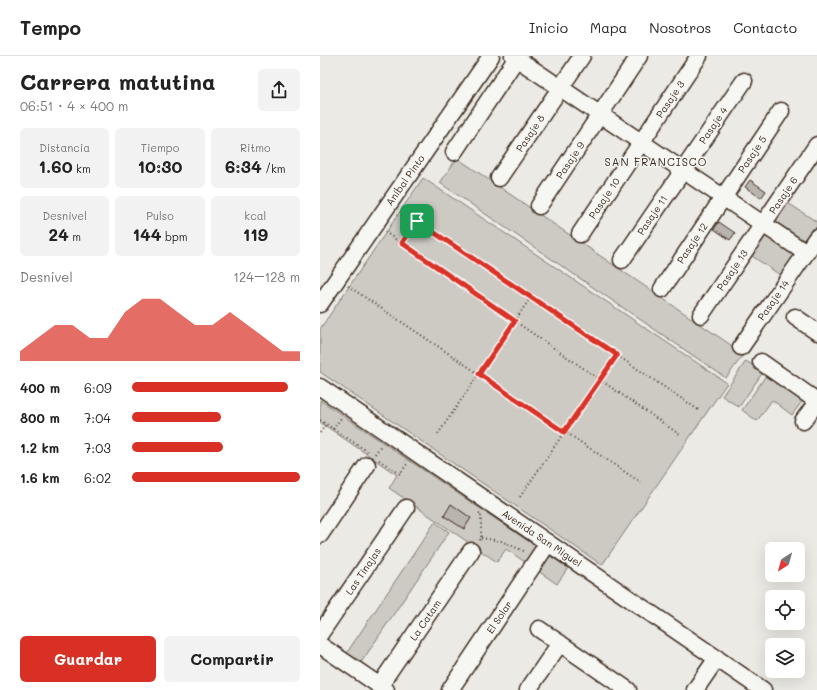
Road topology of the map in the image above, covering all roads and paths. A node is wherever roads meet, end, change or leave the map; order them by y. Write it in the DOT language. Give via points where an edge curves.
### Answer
graph roads {
  1 [pos="491,56"];
  2 [pos="582,56"];
  3 [pos="639,56"];
  4 [pos="699,56"];
  5 [pos="516,57"];
  6 [pos="744,81"];
  7 [pos="560,88"];
  8 [pos="782,111"];
  9 [pos="600,114"];
  10 [pos="641,142"];
  11 [pos="817,145"];
  12 [pos="454,152"];
  13 [pos="683,170"];
  14 [pos="499,178"];
  15 [pos="723,197"];
  16 [pos="539,206"];
  17 [pos="763,224"];
  18 [pos="384,231"];
  19 [pos="580,234"];
  20 [pos="817,237"];
  21 [pos="402,243"];
  22 [pos="806,253"];
  23 [pos="622,260"];
  24 [pos="347,285"];
  25 [pos="662,288"];
  26 [pos="530,297"];
  27 [pos="320,304"];
  28 [pos="701,315"];
  29 [pos="795,317"];
  30 [pos="515,321"];
  31 [pos="817,332"];
  32 [pos="741,347"];
  33 [pos="617,355"];
  34 [pos="761,362"];
  35 [pos="479,374"];
  36 [pos="600,380"];
  37 [pos="320,387"];
  38 [pos="817,401"];
  39 [pos="700,411"];
  40 [pos="341,418"];
  41 [pos="320,420"];
  42 [pos="803,421"];
  43 [pos="326,424"];
  44 [pos="333,429"];
  45 [pos="564,432"];
  46 [pos="320,433"];
  47 [pos="438,434"];
  48 [pos="679,434"];
  49 [pos="406,464"];
  50 [pos="367,465"];
  51 [pos="643,484"];
  52 [pos="520,497"];
  53 [pos="406,508"];
  54 [pos="481,514"];
  55 [pos="320,535"];
  56 [pos="548,543"];
  57 [pos="471,552"];
  58 [pos="538,558"];
  59 [pos="539,629"];
  60 [pos="320,634"];
  61 [pos="560,643"];
  62 [pos="320,646"];
  63 [pos="717,658"];
  64 [pos="382,689"];
  65 [pos="450,690"];
  66 [pos="528,690"];
  67 [pos="628,690"];
  68 [pos="695,690"];
  69 [pos="763,690"];
  1 -- 27 [label="street, Aníbal Pinto"];
  2 -- 7 [label="street, Pasaje 8"];
  3 -- 9 [label="street, Pasaje 9"];
  4 -- 10 [label="street, Pasaje 3"];
  5 -- 7 [label="street"];
  5 -- 12 [label="street"];
  6 -- 13 [label="street, Pasaje 4"];
  7 -- 9 [label="street"];
  7 -- 14 [label="street, Pasaje 8"];
  8 -- 15 [label="street, Pasaje 5"];
  9 -- 10 [label="street"];
  9 -- 16 [label="street, Pasaje 9"];
  10 -- 13 [label="street"];
  10 -- 19 [label="street, Pasaje 10"];
  11 -- 17 [label="street, Pasaje 6"];
  13 -- 15 [label="street"];
  13 -- 23 [label="street, Pasaje 11"];
  15 -- 17 [label="street"];
  15 -- 25 [label="street, Pasaje 12"];
  17 -- 22 [label="street"];
  17 -- 28 [label="street, Pasaje 13"];
  18 -- 21 [label="path"];
  20 -- 22 [label="street, Pasaje 14"];
  21 -- 26 [label="path" via="417,221"];
  21 -- 30 [label="path"];
  22 -- 32 [label="street, Pasaje 14"];
  24 -- 35 [label="path"];
  26 -- 30 [label="path"];
  26 -- 33 [label="path"];
  29 -- 31 [label="street"];
  30 -- 35 [label="path"];
  30 -- 36 [label="path"];
  33 -- 36 [label="path"];
  33 -- 39 [label="path"];
  34 -- 38 [label="street"];
  35 -- 45 [label="path"];
  35 -- 47 [label="path"];
  36 -- 45 [label="path"];
  36 -- 48 [label="path"];
  37 -- 56 [label="street, Avenida San Miguel"];
  38 -- 42 [label="street"];
  40 -- 44 [label="path"];
  41 -- 43 [label="path"];
  43 -- 44 [label="path"];
  43 -- 46 [label="path"];
  44 -- 49 [label="path" via="400,474"];
  45 -- 51 [label="path"];
  45 -- 52 [label="path"];
  50 -- 55 [label="street"];
  53 -- 60 [label="street, Las Tinajas"];
  54 -- 58 [label="path" via="481,538 501,541"];
  56 -- 58 [label="street, El Solar"];
  56 -- 63 [label="street, Avenida San Miguel"];
  57 -- 64 [label="street, La Catam" via="386,676"];
  58 -- 65 [label="street, El Solar"];
  59 -- 61 [label="street"];
  61 -- 66 [label="street"];
  61 -- 67 [label="street"];
  62 -- 64 [label="street"];
  63 -- 68 [label="street"];
  63 -- 69 [label="street, Avenida San Miguel"];
}
